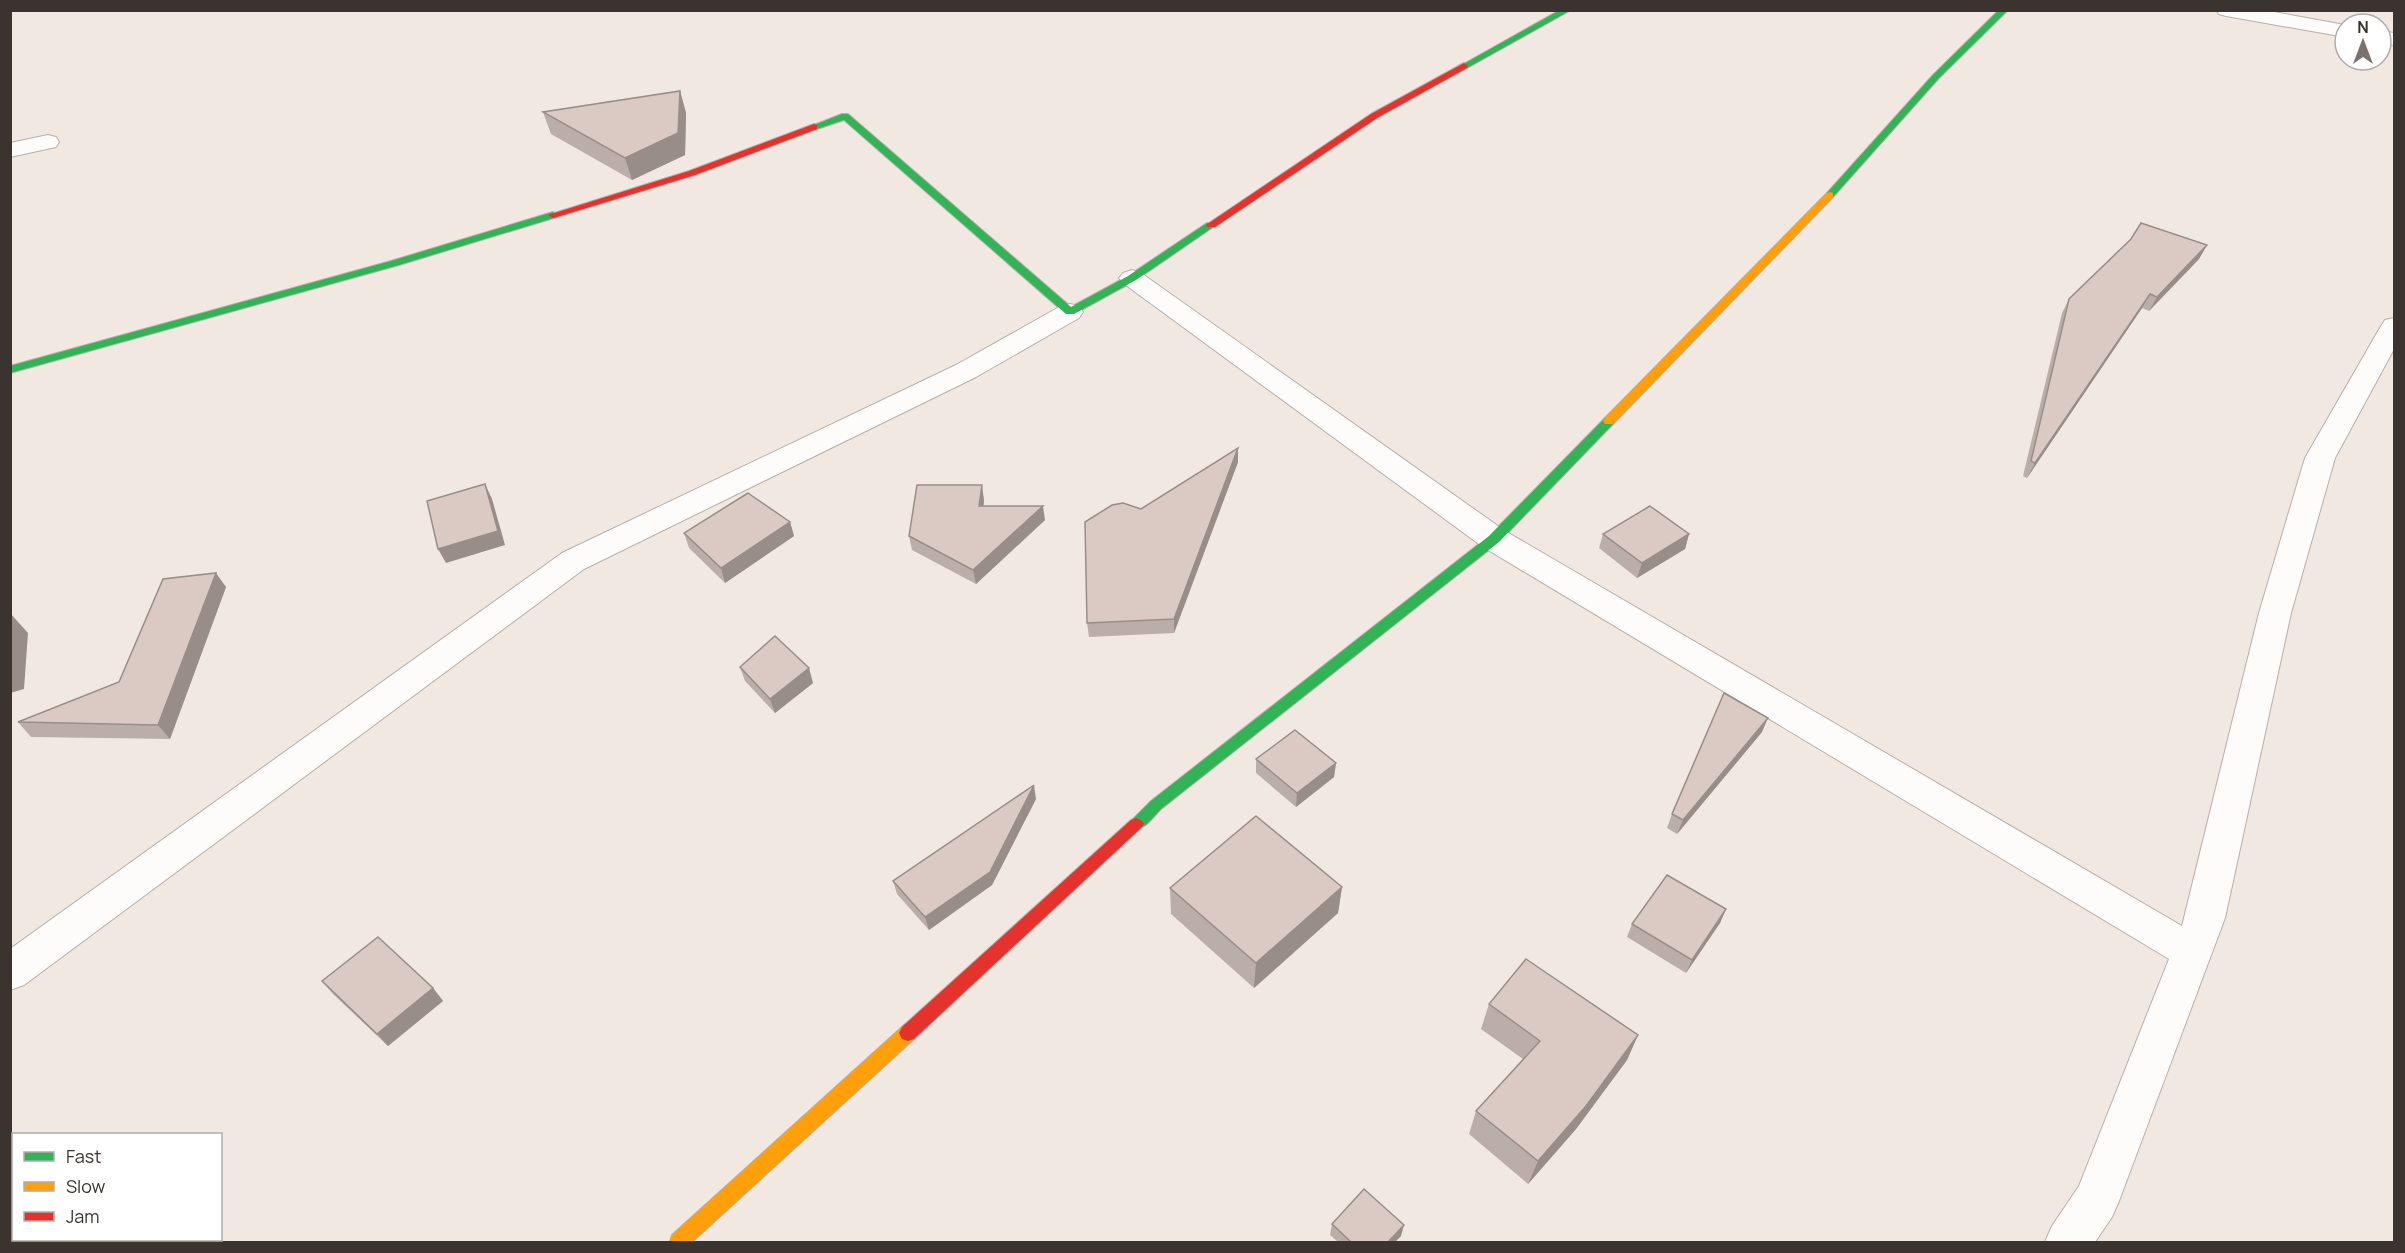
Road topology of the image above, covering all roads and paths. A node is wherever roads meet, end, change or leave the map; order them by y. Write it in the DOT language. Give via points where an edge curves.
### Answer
graph roads {
  1 [pos="1567,10"];
  2 [pos="2004,10"];
  3 [pos="2226,10"];
  4 [pos="2333,29"];
  5 [pos="48,142"];
  6 [pos="10,150"];
  7 [pos="1132,278"];
  8 [pos="1070,312"];
  9 [pos="2394,326"];
  10 [pos="10,370"];
  11 [pos="1494,539"];
  12 [pos="2192,952"];
  13 [pos="10,972"];
  14 [pos="679,1242"];
  15 [pos="2068,1242"];
  1 -- 7 [label="street" via="1374,116"];
  2 -- 11 [label="street" via="1975,35 1875,149"];
  3 -- 4 [label="street"];
  5 -- 6 [label="street"];
  7 -- 8 [label="street"];
  7 -- 11 [label="street"];
  8 -- 10 [label="street" via="845,116 692,173 417,256"];
  8 -- 13 [label="street" via="966,371 573,561"];
  9 -- 12 [label="street" via="2320,458 2275,613 2205,918"];
  11 -- 12 [label="street"];
  11 -- 14 [label="street" via="1156,805"];
  12 -- 15 [label="street" via="2096,1202"];
}
